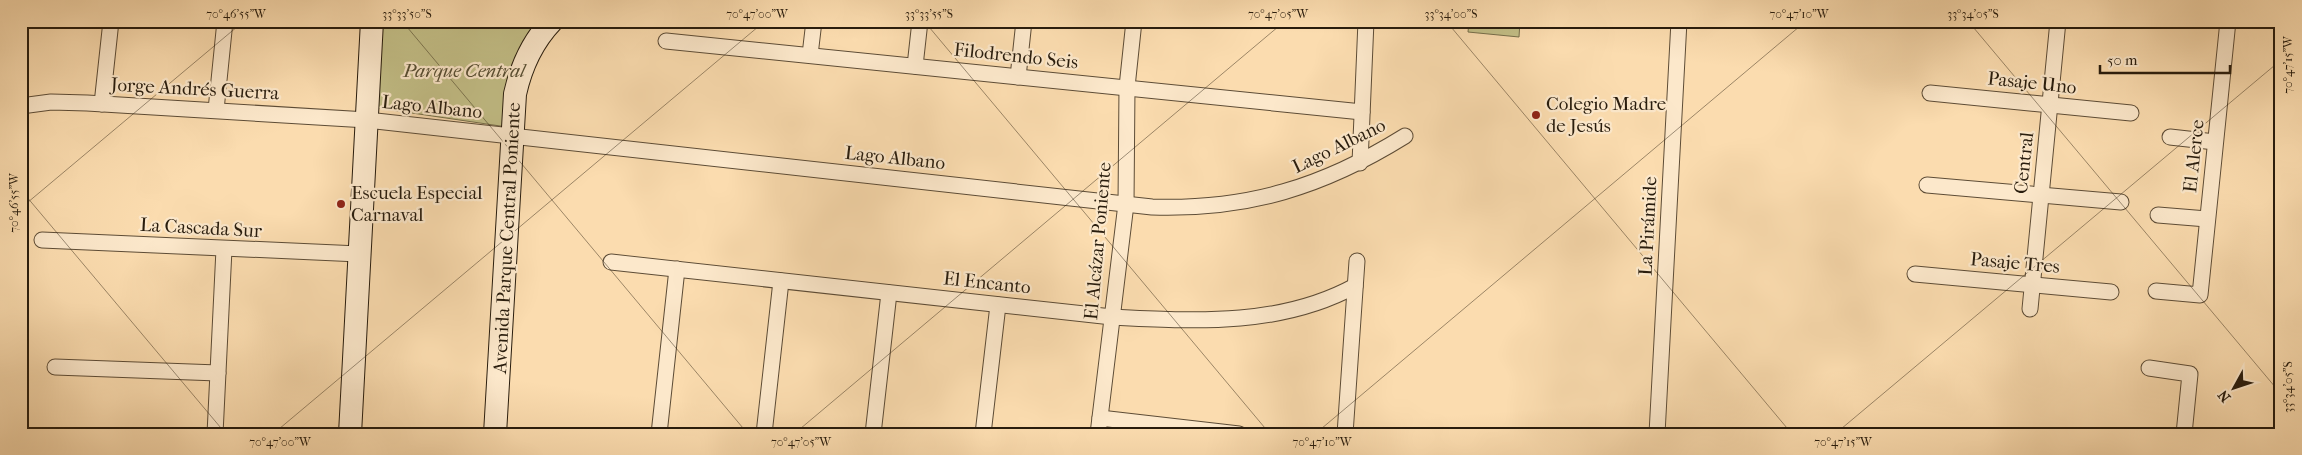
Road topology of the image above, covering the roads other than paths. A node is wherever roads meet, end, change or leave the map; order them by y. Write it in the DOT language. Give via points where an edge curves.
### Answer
graph roads {
  1 [pos="111,21"];
  2 [pos="225,21"];
  3 [pos="372,21"];
  4 [pos="552,21"];
  5 [pos="814,21"];
  6 [pos="920,21"];
  7 [pos="1024,21"];
  8 [pos="1134,21"];
  9 [pos="1366,21"];
  10 [pos="1679,21"];
  11 [pos="2058,21"];
  12 [pos="2228,21"];
  13 [pos="666,41"];
  14 [pos="810,55"];
  15 [pos="915,66"];
  16 [pos="1018,77"];
  17 [pos="1127,88"];
  18 [pos="1930,93"];
  19 [pos="102,104"];
  20 [pos="2050,105"];
  21 [pos="21,106"];
  22 [pos="216,110"];
  23 [pos="1362,112"];
  24 [pos="2131,113"];
  25 [pos="367,120"];
  26 [pos="512,135"];
  27 [pos="1405,136"];
  28 [pos="2170,138"];
  29 [pos="2215,142"];
  30 [pos="1360,163"];
  31 [pos="1927,185"];
  32 [pos="2041,195"];
  33 [pos="2121,202"];
  34 [pos="1126,204"];
  35 [pos="2158,215"];
  36 [pos="2207,219"];
  37 [pos="42,240"];
  38 [pos="224,249"];
  39 [pos="359,254"];
  40 [pos="1357,261"];
  41 [pos="612,262"];
  42 [pos="677,269"];
  43 [pos="1915,274"];
  44 [pos="781,281"];
  45 [pos="2032,284"];
  46 [pos="1355,286"];
  47 [pos="2156,291"];
  48 [pos="889,292"];
  49 [pos="2111,292"];
  50 [pos="998,305"];
  51 [pos="2030,309"];
  52 [pos="1112,317"];
  53 [pos="56,367"];
  54 [pos="2148,368"];
  55 [pos="218,373"];
  56 [pos="1100,418"];
  57 [pos="215,434"];
  58 [pos="350,434"];
  59 [pos="496,434"];
  60 [pos="659,434"];
  61 [pos="764,434"];
  62 [pos="873,434"];
  63 [pos="983,434"];
  64 [pos="1098,434"];
  65 [pos="1240,434"];
  66 [pos="1345,434"];
  67 [pos="1657,434"];
  68 [pos="2184,434"];
  1 -- 19 [label="street"];
  2 -- 22 [label="street"];
  3 -- 25 [label="street"];
  4 -- 26 [label="street, Avenida Parque Central Poniente" via="521,71 515,94"];
  5 -- 14 [label="street"];
  6 -- 15 [label="street"];
  7 -- 16 [label="street"];
  8 -- 17 [label="street, El Alcázar Poniente"];
  9 -- 23 [label="street"];
  10 -- 67 [label="street, La Pirámide"];
  11 -- 20 [label="street, Central"];
  12 -- 29 [label="street, El Alerce"];
  13 -- 14 [label="street, Filodrendo Seis"];
  14 -- 15 [label="street, Filodrendo Seis"];
  15 -- 16 [label="street, Filodrendo Seis"];
  16 -- 17 [label="street, Filodrendo Seis"];
  17 -- 23 [label="street, Filodrendo Seis"];
  17 -- 34 [label="street, El Alcázar Poniente"];
  18 -- 20 [label="street, Pasaje Uno"];
  19 -- 21 [label="street, Jorge Andrés Guerra" via="51,102"];
  19 -- 22 [label="street, Jorge Andrés Guerra"];
  20 -- 24 [label="street, Pasaje Uno"];
  20 -- 32 [label="street, Central"];
  22 -- 25 [label="street, Jorge Andrés Guerra"];
  23 -- 30 [label="street"];
  25 -- 26 [label="street, Lago Albano"];
  25 -- 39 [label="street"];
  26 -- 34 [label="street, Lago Albano"];
  26 -- 59 [label="street, Avenida Parque Central Poniente"];
  27 -- 30 [label="street, Lago Albano"];
  28 -- 29 [label="street"];
  29 -- 36 [label="street, El Alerce"];
  30 -- 34 [label="street, Lago Albano" via="1291,192 1238,203 1181,208"];
  31 -- 32 [label="street"];
  32 -- 33 [label="street"];
  32 -- 45 [label="street, Central"];
  34 -- 52 [label="street, El Alcázar Poniente"];
  35 -- 36 [label="street"];
  36 -- 47 [label="street, El Alerce" via="2200,294"];
  37 -- 38 [label="street, La Cascada Sur"];
  38 -- 39 [label="street, La Cascada Sur"];
  38 -- 55 [label="street"];
  39 -- 58 [label="street"];
  40 -- 46 [label="street"];
  41 -- 42 [label="street, El Encanto"];
  42 -- 44 [label="street, El Encanto"];
  42 -- 60 [label="street"];
  43 -- 45 [label="street, Pasaje Tres"];
  44 -- 48 [label="street, El Encanto"];
  44 -- 61 [label="street"];
  45 -- 49 [label="street, Pasaje Tres"];
  45 -- 51 [label="street, Central"];
  46 -- 52 [label="street, El Encanto" via="1306,305 1260,316 1194,320"];
  46 -- 66 [label="street"];
  48 -- 50 [label="street, El Encanto"];
  48 -- 62 [label="street"];
  50 -- 52 [label="street, El Encanto"];
  50 -- 63 [label="street"];
  52 -- 56 [label="street, El Alcázar Poniente"];
  53 -- 55 [label="street"];
  54 -- 68 [label="street" via="2190,374"];
  55 -- 57 [label="street"];
  56 -- 64 [label="street, El Alcázar Poniente"];
  56 -- 65 [label="street"];
}
